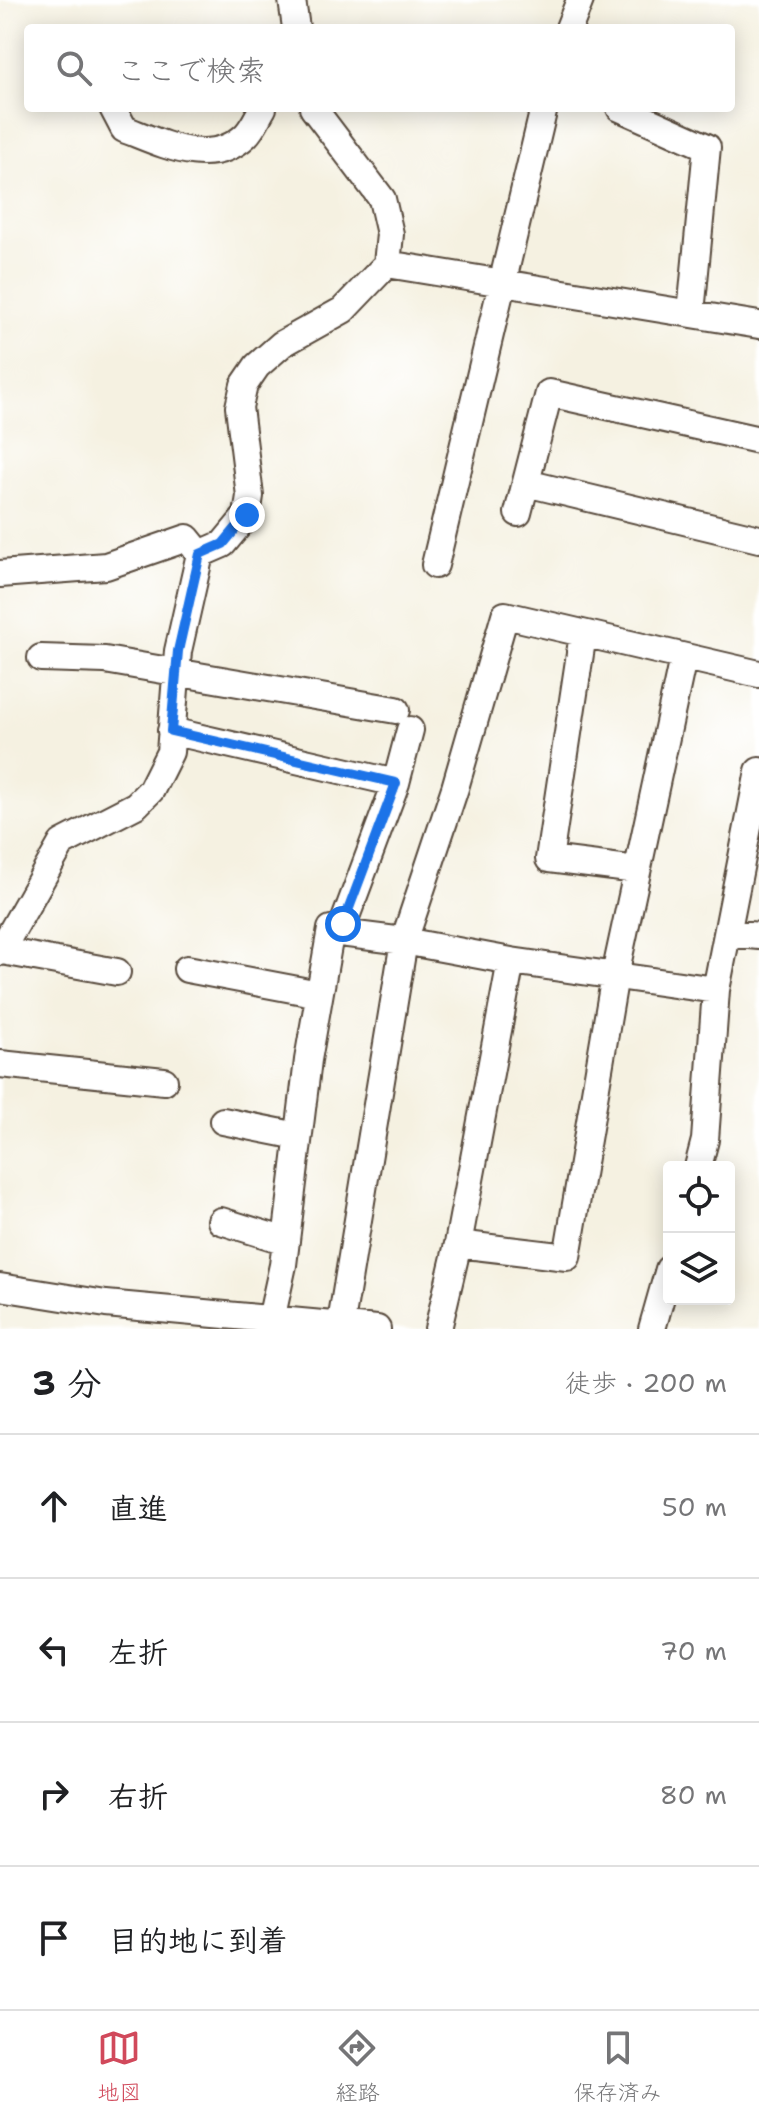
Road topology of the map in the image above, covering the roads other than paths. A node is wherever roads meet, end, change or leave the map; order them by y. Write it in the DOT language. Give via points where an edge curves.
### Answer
graph roads {
  1 [pos="292,0"];
  2 [pos="580,0"];
  3 [pos="295,24"];
  4 [pos="571,24"];
  5 [pos="115,112"];
  6 [pos="261,112"];
  7 [pos="316,112"];
  8 [pos="543,112"];
  9 [pos="629,112"];
  10 [pos="387,264"];
  11 [pos="505,281"];
  12 [pos="691,313"];
  13 [pos="759,325"];
  14 [pos="759,440"];
  15 [pos="526,483"];
  16 [pos="518,513"];
  17 [pos="759,539"];
  18 [pos="200,554"];
  19 [pos="435,565"];
  20 [pos="0,574"];
  21 [pos="583,634"];
  22 [pos="41,658"];
  23 [pos="683,658"];
  24 [pos="176,671"];
  25 [pos="759,674"];
  26 [pos="171,731"];
  27 [pos="759,771"];
  28 [pos="396,783"];
  29 [pos="637,870"];
  30 [pos="340,933"];
  31 [pos="728,933"];
  32 [pos="759,936"];
  33 [pos="404,941"];
  34 [pos="1,952"];
  35 [pos="511,961"];
  36 [pos="187,969"];
  37 [pos="117,972"];
  38 [pos="615,975"];
  39 [pos="716,990"];
  40 [pos="319,994"];
  41 [pos="0,1064"];
  42 [pos="164,1081"];
  43 [pos="223,1121"];
  44 [pos="298,1136"];
  45 [pos="700,1161"];
  46 [pos="221,1221"];
  47 [pos="286,1241"];
  48 [pos="458,1244"];
  49 [pos="0,1287"];
  50 [pos="663,1290"];
  51 [pos="270,1324"];
  52 [pos="340,1328"];
  53 [pos="377,1329"];
  54 [pos="438,1329"];
  55 [pos="652,1329"];
  1 -- 3 [label="street"];
  2 -- 4 [label="street"];
  5 -- 6 [label="street" via="124,129 178,149 217,153 247,134"];
  7 -- 10 [label="street" via="382,199 390,234"];
  8 -- 11 [label="street"];
  9 -- 12 [label="street" via="707,147"];
  10 -- 11 [label="street"];
  10 -- 18 [label="street" via="343,310 282,344 244,385 239,407 250,496 247,515 223,544"];
  11 -- 12 [label="street"];
  11 -- 19 [label="street"];
  12 -- 13 [label="street"];
  14 -- 15 [label="street" via="549,393"];
  15 -- 16 [label="street"];
  15 -- 17 [label="street"];
  18 -- 20 [label="street" via="187,538 106,566"];
  18 -- 24 [label="street"];
  21 -- 23 [label="street"];
  21 -- 29 [label="street" via="549,859"];
  21 -- 33 [label="street" via="505,615"];
  22 -- 24 [label="street" via="105,660"];
  23 -- 25 [label="street"];
  23 -- 29 [label="street"];
  24 -- 26 [label="street"];
  24 -- 28 [label="street" via="403,720"];
  26 -- 28 [label="street"];
  26 -- 34 [label="street" via="170,752 151,790 136,805 62,843"];
  27 -- 31 [label="street"];
  28 -- 30 [label="street"];
  29 -- 38 [label="street"];
  30 -- 33 [label="street"];
  30 -- 40 [label="street" via="331,929"];
  31 -- 32 [label="street"];
  31 -- 39 [label="street"];
  33 -- 35 [label="street"];
  33 -- 52 [label="street"];
  34 -- 37 [label="street"];
  35 -- 38 [label="street"];
  35 -- 48 [label="street"];
  36 -- 40 [label="street"];
  38 -- 39 [label="street"];
  38 -- 48 [label="street" via="567,1257"];
  39 -- 45 [label="street"];
  40 -- 44 [label="street"];
  41 -- 42 [label="street"];
  43 -- 44 [label="street"];
  44 -- 47 [label="street"];
  46 -- 47 [label="street"];
  47 -- 51 [label="street"];
  48 -- 54 [label="street"];
  49 -- 51 [label="street"];
  50 -- 55 [label="street"];
  51 -- 52 [label="street"];
  52 -- 53 [label="street"];
}
